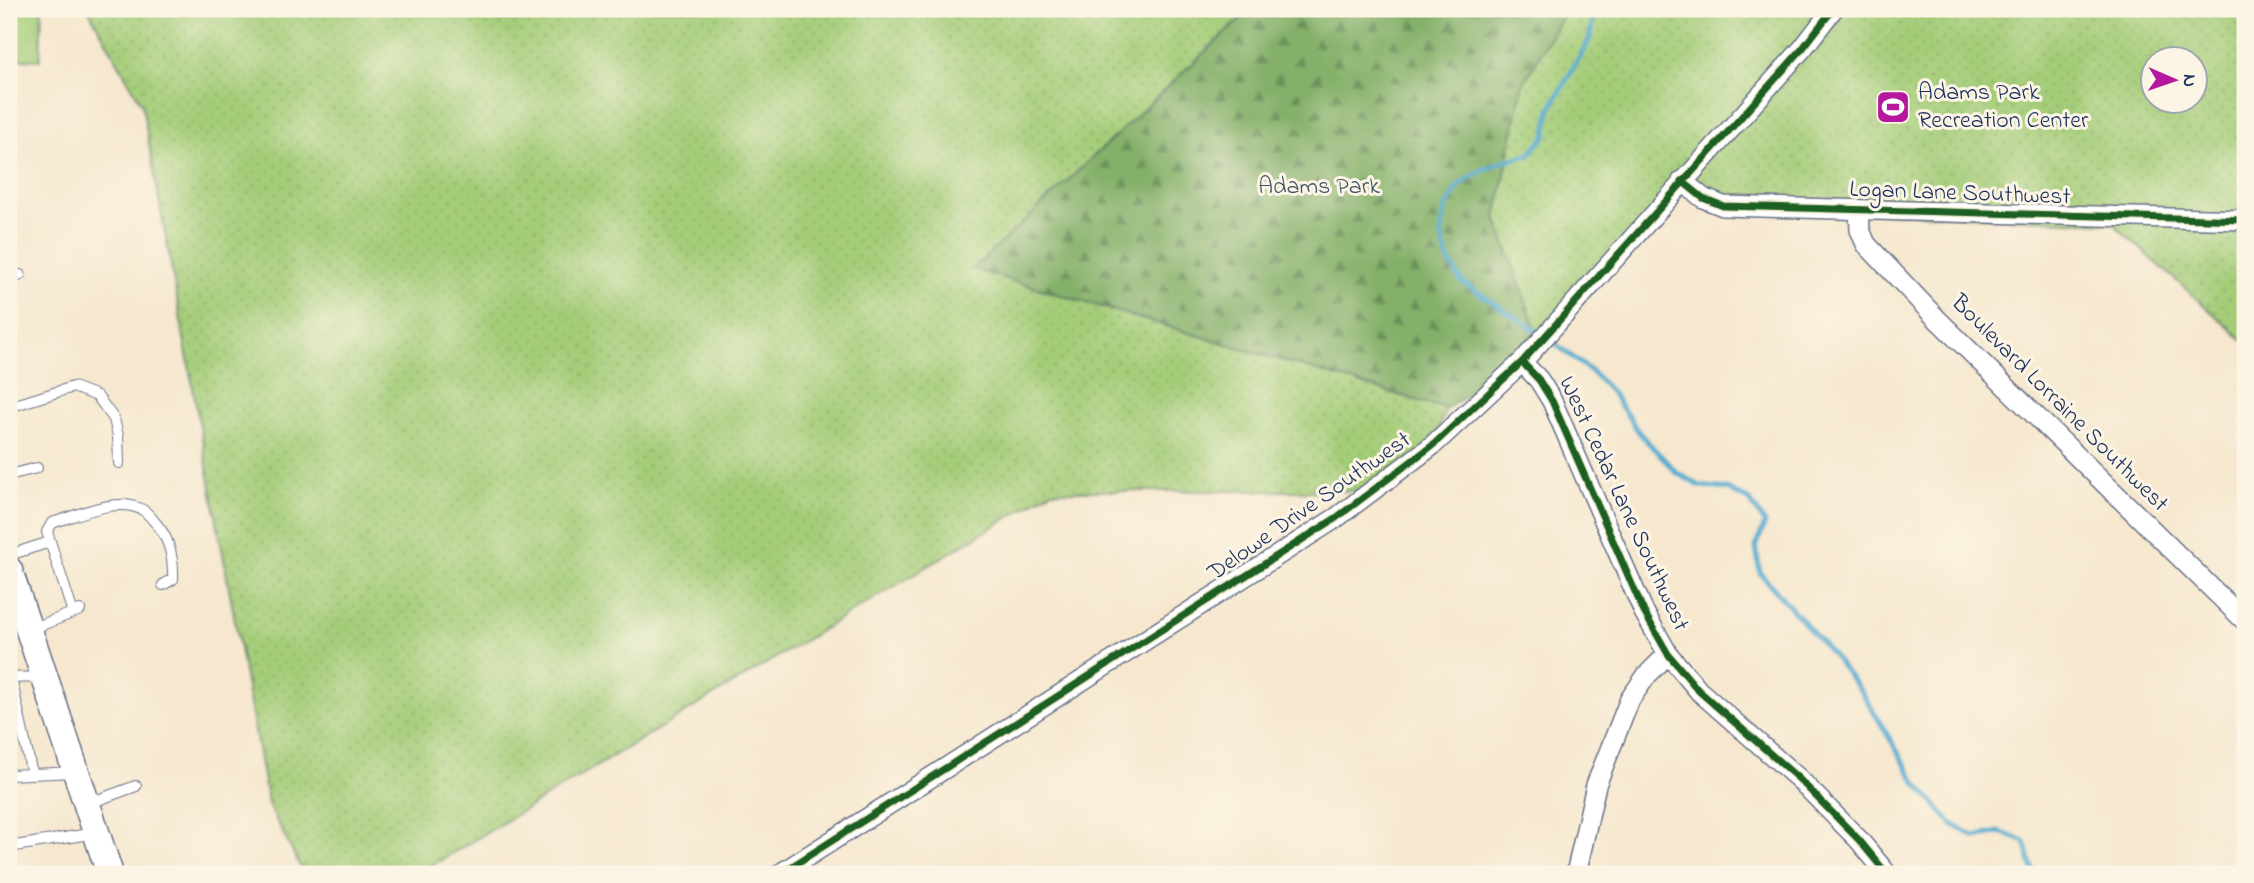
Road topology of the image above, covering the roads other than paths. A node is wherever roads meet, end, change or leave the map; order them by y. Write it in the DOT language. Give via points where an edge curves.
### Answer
graph roads {
  1 [pos="1833,9"];
  2 [pos="1682,181"];
  3 [pos="1859,210"];
  4 [pos="2245,220"];
  5 [pos="20,275"];
  6 [pos="9,279"];
  7 [pos="1522,362"];
  8 [pos="9,407"];
  9 [pos="119,463"];
  10 [pos="37,468"];
  11 [pos="9,475"];
  12 [pos="50,542"];
  13 [pos="9,555"];
  14 [pos="9,570"];
  15 [pos="163,585"];
  16 [pos="20,617"];
  17 [pos="2245,621"];
  18 [pos="1668,654"];
  19 [pos="44,677"];
  20 [pos="10,678"];
  21 [pos="76,772"];
  22 [pos="33,774"];
  23 [pos="10,777"];
  24 [pos="136,786"];
  25 [pos="87,804"];
  26 [pos="96,833"];
  27 [pos="9,846"];
  28 [pos="110,874"];
  29 [pos="780,874"];
  30 [pos="1576,874"];
  31 [pos="1887,874"];
  1 -- 2 [label="street, Delowe Drive Southwest"];
  2 -- 3 [label="street, Logan Lane Southwest" via="1703,198 1723,206"];
  2 -- 7 [label="street, Delowe Drive Southwest"];
  3 -- 4 [label="street, Logan Lane Southwest"];
  3 -- 17 [label="street, Boulevard Lorraine Southwest" via="1866,244"];
  5 -- 6 [label="lane"];
  7 -- 18 [label="street, West Cedar Lane Southwest" via="1552,401 1644,612"];
  7 -- 29 [label="street, Delowe Drive Southwest" via="1433,445 1336,518"];
  8 -- 9 [label="lane" via="73,387 97,396 114,419"];
  10 -- 11 [label="lane"];
  12 -- 13 [label="lane"];
  12 -- 15 [label="lane" via="47,532 52,523 107,507 128,505 146,511 162,531 171,554 173,579"];
  12 -- 16 [label="lane" via="77,612"];
  14 -- 16 [label="main road"];
  16 -- 19 [label="main road"];
  18 -- 30 [label="street" via="1630,699 1596,785"];
  18 -- 31 [label="street, West Cedar Lane Southwest" via="1699,691 1799,779"];
  19 -- 20 [label="lane"];
  19 -- 21 [label="main road"];
  20 -- 22 [label="lane"];
  21 -- 22 [label="lane"];
  21 -- 25 [label="main road"];
  22 -- 23 [label="lane"];
  24 -- 25 [label="lane"];
  25 -- 26 [label="main road"];
  26 -- 27 [label="lane"];
  26 -- 28 [label="main road"];
}
